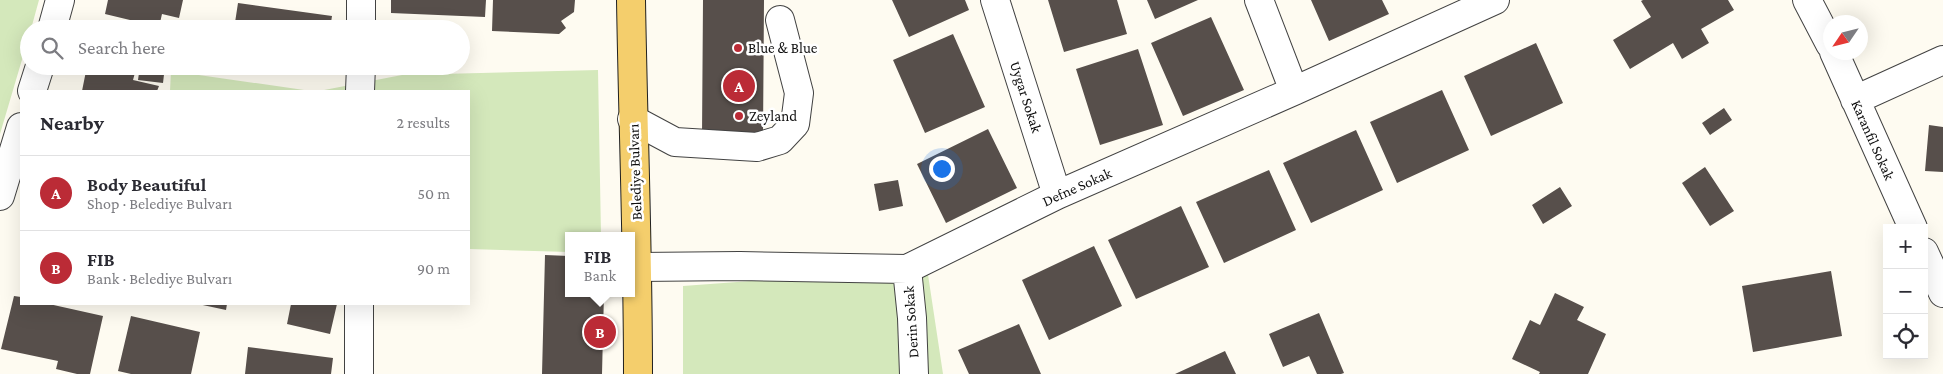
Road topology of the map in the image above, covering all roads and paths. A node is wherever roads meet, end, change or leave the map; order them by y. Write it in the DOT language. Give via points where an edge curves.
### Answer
graph roads {
  1 [pos="60,0"];
  2 [pos="361,0"];
  3 [pos="631,0"];
  4 [pos="995,0"];
  5 [pos="1259,0"];
  6 [pos="1495,0"];
  7 [pos="1807,0"];
  8 [pos="54,20"];
  9 [pos="361,20"];
  10 [pos="780,20"];
  11 [pos="1823,31"];
  12 [pos="1838,60"];
  13 [pos="1943,60"];
  14 [pos="37,75"];
  15 [pos="360,75"];
  16 [pos="32,90"];
  17 [pos="360,90"];
  18 [pos="1294,91"];
  19 [pos="1855,100"];
  20 [pos="632,119"];
  21 [pos="20,133"];
  22 [pos="16,159"];
  23 [pos="1057,195"];
  24 [pos="0,196"];
  25 [pos="1911,224"];
  26 [pos="1928,261"];
  27 [pos="638,267"];
  28 [pos="907,269"];
  29 [pos="1943,293"];
  30 [pos="359,305"];
  31 [pos="359,374"];
  32 [pos="638,374"];
  33 [pos="914,374"];
  1 -- 8 [label="street"];
  2 -- 9 [label="street"];
  3 -- 20 [label="main road, Belediye Bulvarı"];
  4 -- 23 [label="street, Uygar Sokak"];
  5 -- 18 [label="street"];
  6 -- 18 [label="street, Defne Sokak"];
  7 -- 11 [label="street"];
  10 -- 20 [label="street" via="798,94 795,124 780,140 758,146 675,142"];
  12 -- 19 [label="street, Karanfil Sokak"];
  13 -- 19 [label="street"];
  14 -- 16 [label="street"];
  15 -- 17 [label="street"];
  18 -- 23 [label="street, Defne Sokak"];
  19 -- 25 [label="street, Karanfil Sokak"];
  20 -- 27 [label="main road, Belediye Bulvarı"];
  21 -- 22 [label="street"];
  22 -- 24 [label="street"];
  23 -- 28 [label="street, Defne Sokak"];
  26 -- 29 [label="street"];
  27 -- 28 [label="street, Defne Sokak"];
  27 -- 32 [label="main road, Belediye Bulvarı"];
  28 -- 33 [label="street, Derin Sokak"];
  30 -- 31 [label="street"];
}
